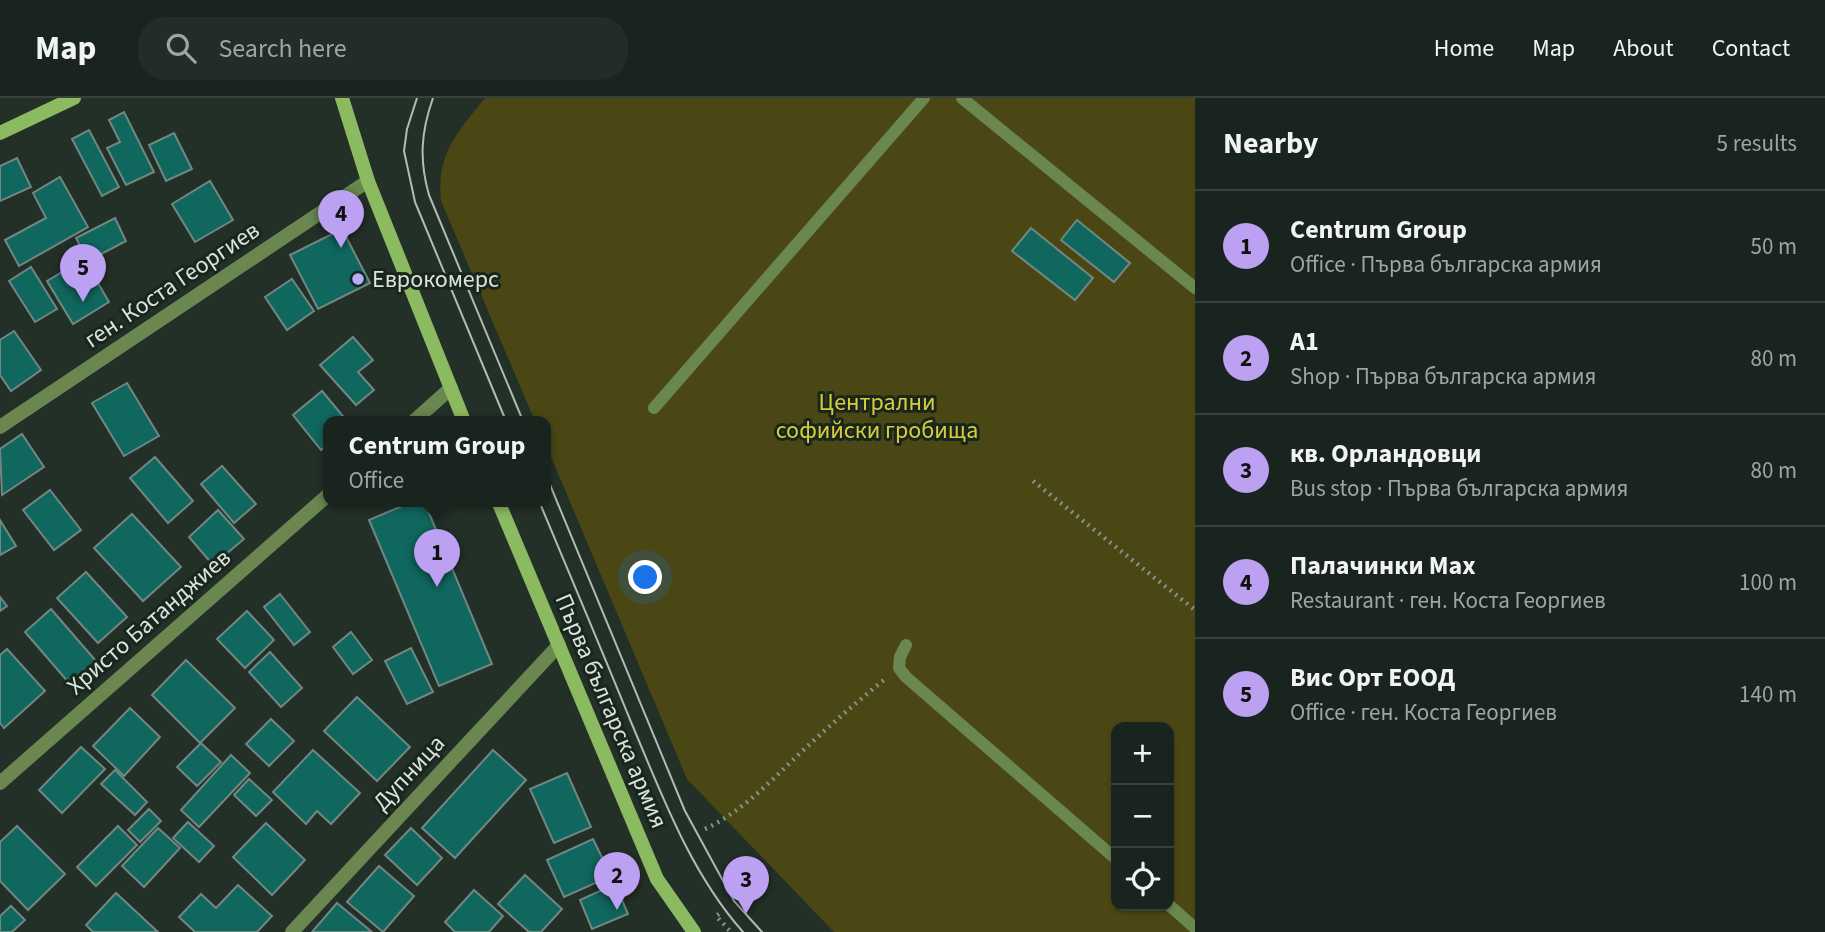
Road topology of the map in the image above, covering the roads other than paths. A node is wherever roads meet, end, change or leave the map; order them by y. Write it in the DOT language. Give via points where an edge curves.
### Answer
graph roads {
  1 [pos="74,98"];
  2 [pos="342,98"];
  3 [pos="924,98"];
  4 [pos="962,98"];
  5 [pos="0,132"];
  6 [pos="369,181"];
  7 [pos="1195,288"];
  8 [pos="451,388"];
  9 [pos="654,408"];
  10 [pos="420,416"];
  11 [pos="462,416"];
  12 [pos="0,426"];
  13 [pos="323,499"];
  14 [pos="501,507"];
  15 [pos="559,645"];
  16 [pos="906,645"];
  17 [pos="0,783"];
  18 [pos="1111,855"];
  19 [pos="1174,909"];
  20 [pos="1195,928"];
  21 [pos="292,932"];
  22 [pos="694,932"];
  1 -- 5 [label="street"];
  2 -- 6 [label="street"];
  3 -- 9 [label="lane"];
  4 -- 7 [label="lane"];
  6 -- 8 [label="street"];
  6 -- 12 [label="street, ген. Коста Георгиев"];
  8 -- 10 [label="street"];
  8 -- 11 [label="street"];
  13 -- 17 [label="street, Христо Батанджиев"];
  14 -- 15 [label="street, Първа българска армия"];
  15 -- 21 [label="street, Дупница"];
  15 -- 22 [label="street, Първа българска армия" via="657,879"];
  16 -- 18 [label="lane" via="899,668 906,677"];
  19 -- 20 [label="lane"];
}
